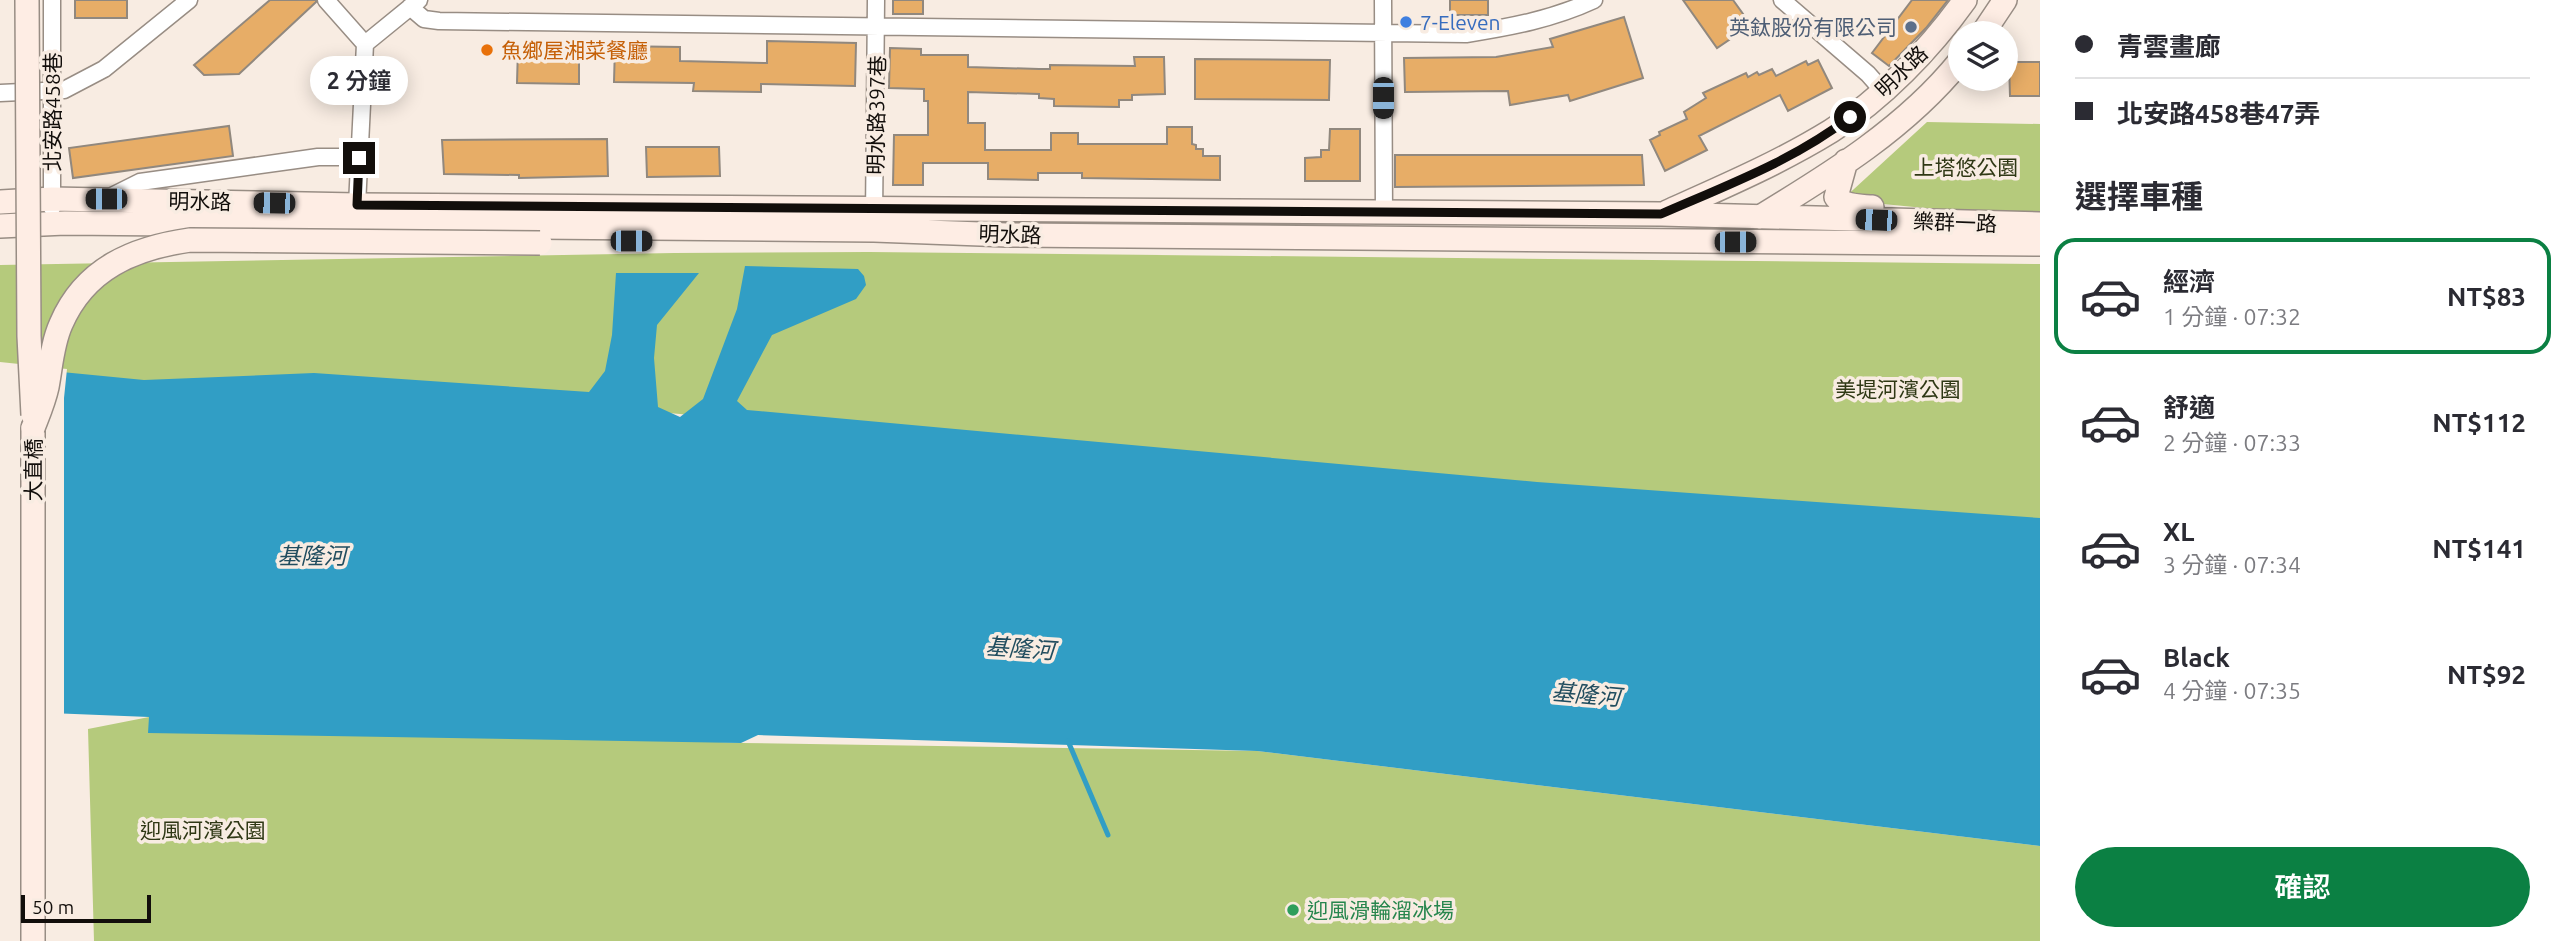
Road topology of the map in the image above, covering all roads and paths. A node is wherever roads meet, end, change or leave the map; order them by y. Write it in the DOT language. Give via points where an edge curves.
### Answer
graph roads {
  1 [pos="27,0"];
  2 [pos="52,0"];
  3 [pos="189,0"];
  4 [pos="326,0"];
  5 [pos="876,0"];
  6 [pos="1383,0"];
  7 [pos="1594,0"];
  8 [pos="1782,0"];
  9 [pos="1965,0"];
  10 [pos="2006,0"];
  11 [pos="415,4"];
  12 [pos="1991,21"];
  13 [pos="877,27"];
  14 [pos="1383,33"];
  15 [pos="365,44"];
  16 [pos="1948,74"];
  17 [pos="53,91"];
  18 [pos="1882,91"];
  19 [pos="0,93"];
  20 [pos="359,158"];
  21 [pos="1846,161"];
  22 [pos="52,199"];
  23 [pos="106,199"];
  24 [pos="0,202"];
  25 [pos="357,205"];
  26 [pos="1384,213"];
  27 [pos="1661,214"];
  28 [pos="1761,216"];
  29 [pos="874,219"];
  30 [pos="52,223"];
  31 [pos="1972,224"];
  32 [pos="2040,224"];
  33 [pos="0,226"];
  34 [pos="1007,235"];
  35 [pos="1710,242"];
  36 [pos="2040,244"];
  37 [pos="33,428"];
  38 [pos="33,941"];
  1 -- 37 [label="main road, 大直橋, bridge"];
  2 -- 17 [label="street, 北安路458巷"];
  3 -- 17 [label="street" via="104,69"];
  4 -- 15 [label="street"];
  5 -- 13 [label="street, 明水路397巷"];
  6 -- 14 [label="street"];
  7 -- 14 [label="street" via="1518,26 1466,34"];
  8 -- 18 [label="street"];
  9 -- 18 [label="main road, 明水路" via="1912,65"];
  10 -- 12 [label="main road"];
  11 -- 13 [label="street" via="424,19 439,21"];
  11 -- 15 [label="street"];
  13 -- 14 [label="street"];
  13 -- 29 [label="street, 明水路397巷"];
  14 -- 26 [label="street"];
  15 -- 20 [label="street"];
  16 -- 21 [label="main road, 明水路" via="1915,110"];
  17 -- 19 [label="street"];
  17 -- 22 [label="street, 北安路458巷"];
  18 -- 27 [label="main road, 明水路" via="1834,130 1786,157"];
  20 -- 23 [label="street" via="318,157 140,182"];
  20 -- 25 [label="street"];
  21 -- 28 [label="main road, 明水路"];
  21 -- 31 [label="main road" via="1837,190 1840,202 1936,214"];
  22 -- 23 [label="main road, 明水路"];
  22 -- 24 [label="main road, 明水路"];
  22 -- 30 [label="street, 北安路458巷"];
  23 -- 25 [label="main road, 明水路"];
  25 -- 29 [label="main road, 明水路"];
  26 -- 27 [label="main road, 明水路"];
  26 -- 29 [label="main road, 明水路"];
  27 -- 28 [label="main road, 樂群一路"];
  28 -- 31 [label="main road, 樂群一路"];
  28 -- 35 [label="main road, 明水路"];
  29 -- 30 [label="main road, 明水路"];
  29 -- 34 [label="main road, 明水路"];
  30 -- 33 [label="main road, 明水路"];
  31 -- 32 [label="main road, 樂群一路"];
  34 -- 35 [label="main road, 明水路"];
  34 -- 37 [label="main road, bridge" via="947,243 190,240 143,249 91,279 71,306 60,325 47,389"];
  35 -- 36 [label="main road, 樂群一路"];
  37 -- 38 [label="main road, 大直橋"];
}
